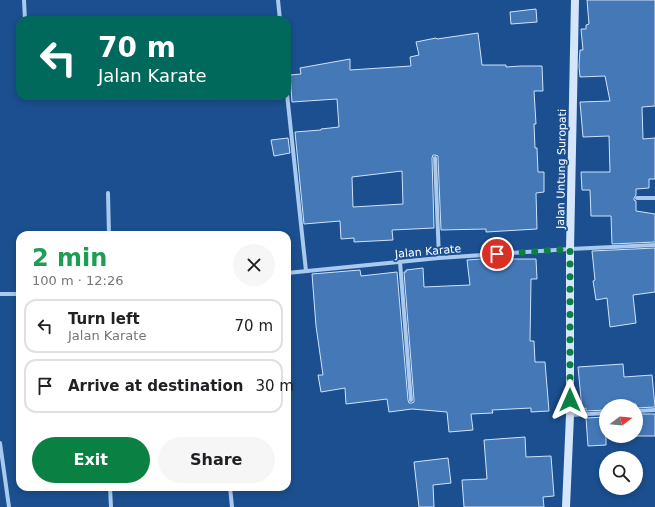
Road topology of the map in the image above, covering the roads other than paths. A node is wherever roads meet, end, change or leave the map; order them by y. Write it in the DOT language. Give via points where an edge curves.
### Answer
graph roads {
  1 [pos="24,0"];
  2 [pos="278,0"];
  3 [pos="575,0"];
  4 [pos="25,16"];
  5 [pos="280,16"];
  6 [pos="288,100"];
  7 [pos="435,158"];
  8 [pos="108,193"];
  9 [pos="637,198"];
  10 [pos="655,198"];
  11 [pos="109,231"];
  12 [pos="655,246"];
  13 [pos="570,249"];
  14 [pos="439,258"];
  15 [pos="400,262"];
  16 [pos="306,271"];
  17 [pos="291,273"];
  18 [pos="0,294"];
  19 [pos="16,294"];
  20 [pos="411,400"];
  21 [pos="655,410"];
  22 [pos="643,411"];
  23 [pos="599,414"];
  24 [pos="570,416"];
  25 [pos="0,443"];
  26 [pos="110,491"];
  27 [pos="230,491"];
  28 [pos="9,507"];
  29 [pos="111,507"];
  30 [pos="232,507"];
  31 [pos="566,507"];
  1 -- 4 [label="street"];
  2 -- 5 [label="street"];
  3 -- 13 [label="main road, Jalan Untung Suropati"];
  6 -- 16 [label="street"];
  7 -- 14 [label="street"];
  8 -- 11 [label="street"];
  9 -- 10 [label="street"];
  12 -- 13 [label="street, Jalan Karate"];
  13 -- 14 [label="street, Jalan Karate"];
  13 -- 24 [label="main road, Jalan Untung Suropati"];
  14 -- 15 [label="street, Jalan Karate"];
  15 -- 16 [label="street, Jalan Karate"];
  15 -- 20 [label="street"];
  16 -- 17 [label="street, Jalan Karate"];
  18 -- 19 [label="street"];
  21 -- 22 [label="street"];
  23 -- 24 [label="street"];
  24 -- 31 [label="main road, Jalan Untung Suropati"];
  25 -- 28 [label="street"];
  26 -- 29 [label="street"];
  27 -- 30 [label="street"];
}
